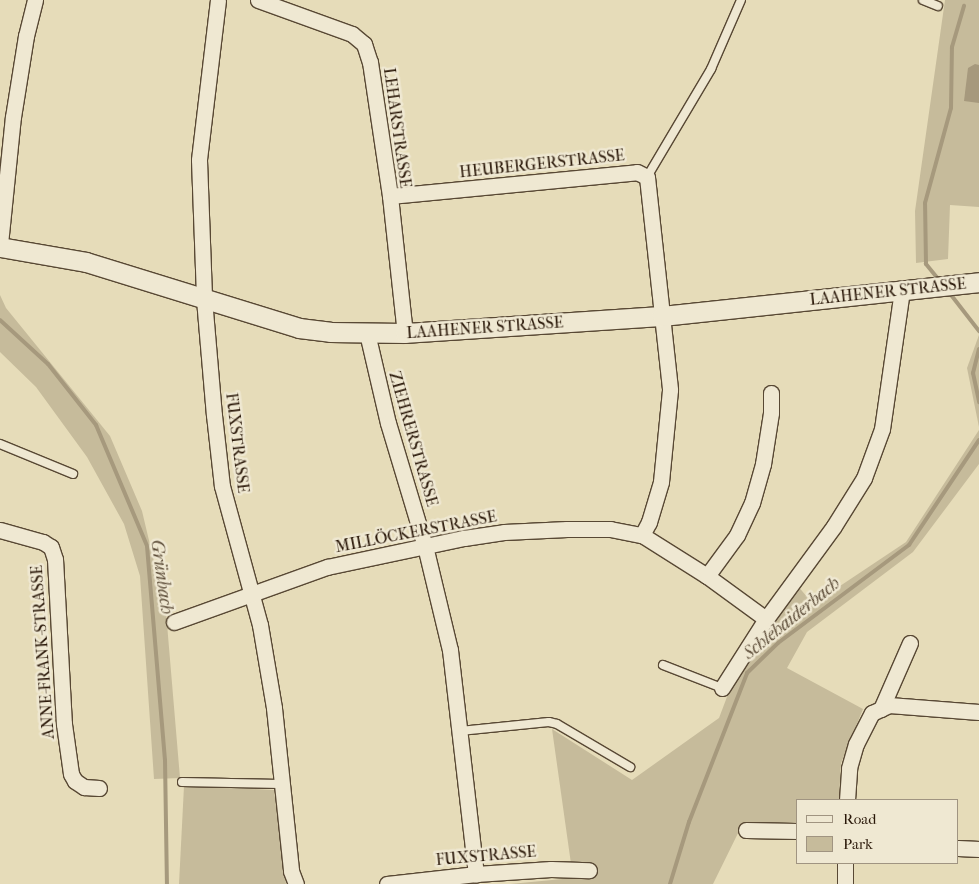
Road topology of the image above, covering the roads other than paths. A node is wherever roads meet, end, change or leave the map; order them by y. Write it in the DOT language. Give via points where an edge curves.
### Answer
graph roads {
  1 [pos="35,0"];
  2 [pos="218,0"];
  3 [pos="258,0"];
  4 [pos="741,0"];
  5 [pos="923,0"];
  6 [pos="938,6"];
  7 [pos="647,177"];
  8 [pos="390,196"];
  9 [pos="0,245"];
  10 [pos="979,282"];
  11 [pos="902,290"];
  12 [pos="204,300"];
  13 [pos="662,316"];
  14 [pos="405,333"];
  15 [pos="367,334"];
  16 [pos="771,393"];
  17 [pos="0,444"];
  18 [pos="73,474"];
  19 [pos="0,530"];
  20 [pos="642,535"];
  21 [pos="425,546"];
  22 [pos="707,576"];
  23 [pos="251,594"];
  24 [pos="766,619"];
  25 [pos="174,622"];
  26 [pos="910,643"];
  27 [pos="663,665"];
  28 [pos="722,688"];
  29 [pos="881,709"];
  30 [pos="979,712"];
  31 [pos="460,730"];
  32 [pos="630,767"];
  33 [pos="182,782"];
  34 [pos="280,784"];
  35 [pos="99,788"];
  36 [pos="847,799"];
  37 [pos="746,830"];
  38 [pos="796,831"];
  39 [pos="959,848"];
  40 [pos="979,848"];
  41 [pos="845,864"];
  42 [pos="589,870"];
  43 [pos="476,874"];
  44 [pos="296,884"];
  45 [pos="387,884"];
  46 [pos="845,884"];
  1 -- 9 [label="street" via="13,117"];
  2 -- 12 [label="street, FUXSTRASSE" via="199,160"];
  3 -- 8 [label="street, LEHARSTRASSE" via="352,34 364,44 370,62"];
  4 -- 7 [label="lane" via="711,69"];
  5 -- 6 [label="lane"];
  7 -- 8 [label="street, HEUBERGERSTRASSE" via="637,172"];
  7 -- 13 [label="street"];
  8 -- 14 [label="street, LEHARSTRASSE"];
  9 -- 12 [label="street, LAAHENER STRASSE" via="86,262"];
  10 -- 11 [label="street, LAAHENER STRASSE"];
  11 -- 13 [label="street, LAAHENER STRASSE"];
  11 -- 24 [label="street" via="882,430 864,478 834,526"];
  12 -- 15 [label="street, LAAHENER STRASSE" via="299,328"];
  12 -- 23 [label="street, FUXSTRASSE" via="222,486"];
  13 -- 14 [label="street, LAAHENER STRASSE"];
  13 -- 20 [label="street" via="670,390 668,427 661,482"];
  14 -- 15 [label="street, LAAHENER STRASSE"];
  15 -- 21 [label="street, ZIEHRERSTRASSE" via="388,423"];
  16 -- 22 [label="street" via="764,456 752,503 738,535"];
  17 -- 18 [label="lane"];
  19 -- 35 [label="street, ANNE-FRANK-STRASSE" via="43,542 50,547 55,559 64,724 71,774 84,787"];
  20 -- 21 [label="street, MILLÖCKERSTRASSE" via="567,528 504,532"];
  20 -- 22 [label="street, MILLÖCKERSTRASSE"];
  21 -- 23 [label="street, MILLÖCKERSTRASSE" via="327,567"];
  21 -- 31 [label="street, ZIEHRERSTRASSE" via="450,650"];
  22 -- 24 [label="street, MILLÖCKERSTRASSE"];
  23 -- 25 [label="street, MILLÖCKERSTRASSE"];
  23 -- 34 [label="street, FUXSTRASSE" via="260,625 274,708"];
  24 -- 28 [label="street"];
  26 -- 29 [label="street"];
  27 -- 28 [label="lane"];
  29 -- 30 [label="street" via="889,705"];
  29 -- 36 [label="street" via="872,713 856,744 849,768"];
  31 -- 32 [label="lane" via="549,722"];
  31 -- 43 [label="street, ZIEHRERSTRASSE"];
  33 -- 34 [label="lane"];
  34 -- 44 [label="street, FUXSTRASSE" via="291,871"];
  37 -- 38 [label="street"];
  39 -- 40 [label="street"];
  41 -- 46 [label="street"];
  42 -- 43 [label="street, FUXSTRASSE" via="551,868"];
  43 -- 45 [label="street, FUXSTRASSE"];
}
